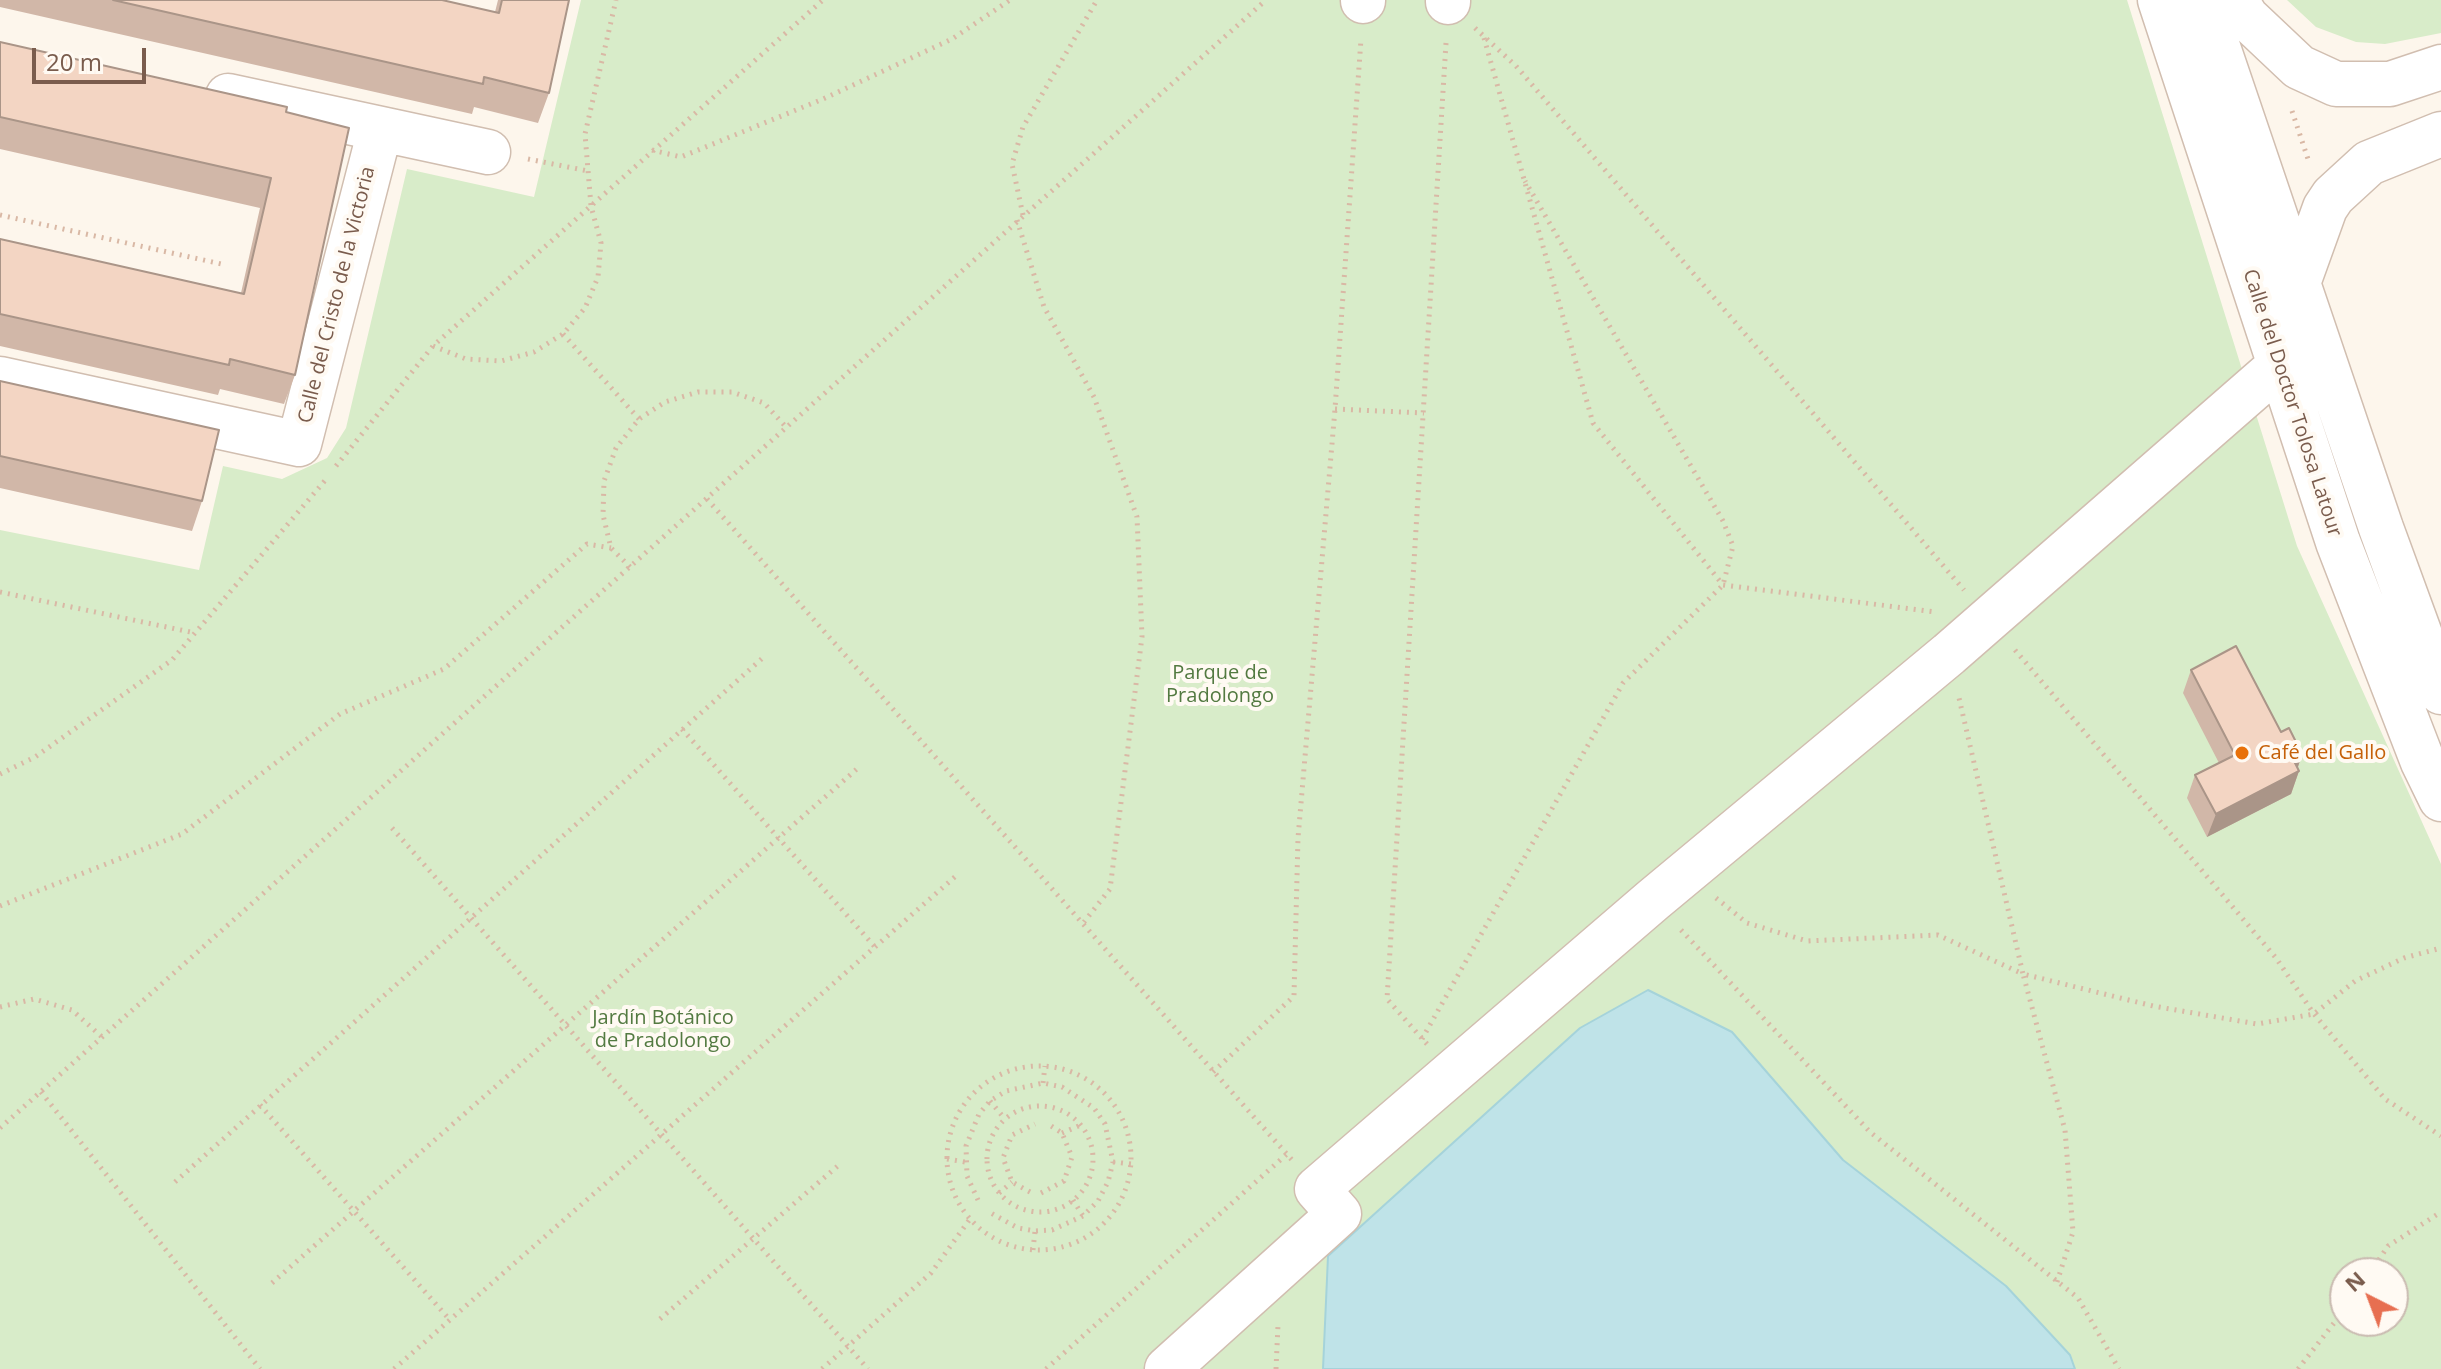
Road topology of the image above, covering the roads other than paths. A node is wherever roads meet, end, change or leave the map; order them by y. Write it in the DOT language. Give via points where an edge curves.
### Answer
graph roads {
  1 [pos="2160,0"];
  2 [pos="2202,0"];
  3 [pos="2236,0"];
  4 [pos="2441,67"];
  5 [pos="182,85"];
  6 [pos="380,130"];
  7 [pos="2441,134"];
  8 [pos="488,152"];
  9 [pos="2298,283"];
  10 [pos="2279,366"];
  11 [pos="0,379"];
  12 [pos="2441,692"];
  13 [pos="2441,799"];
  14 [pos="1167,1369"];
  1 -- 10 [label="street, Calle del Doctor Tolosa Latour"];
  2 -- 9 [label="street"];
  3 -- 4 [label="street" via="2246,17 2299,67 2336,84 2390,84"];
  5 -- 6 [label="street"];
  6 -- 8 [label="street"];
  6 -- 11 [label="street, Calle del Cristo de la Victoria" via="299,444"];
  7 -- 9 [label="street" via="2369,163 2333,196"];
  9 -- 12 [label="street"];
  10 -- 13 [label="street, Calle del Doctor Tolosa Latour" via="2338,542"];
  10 -- 14 [label="street" via="1949,654 1317,1189 1339,1214"];
}
